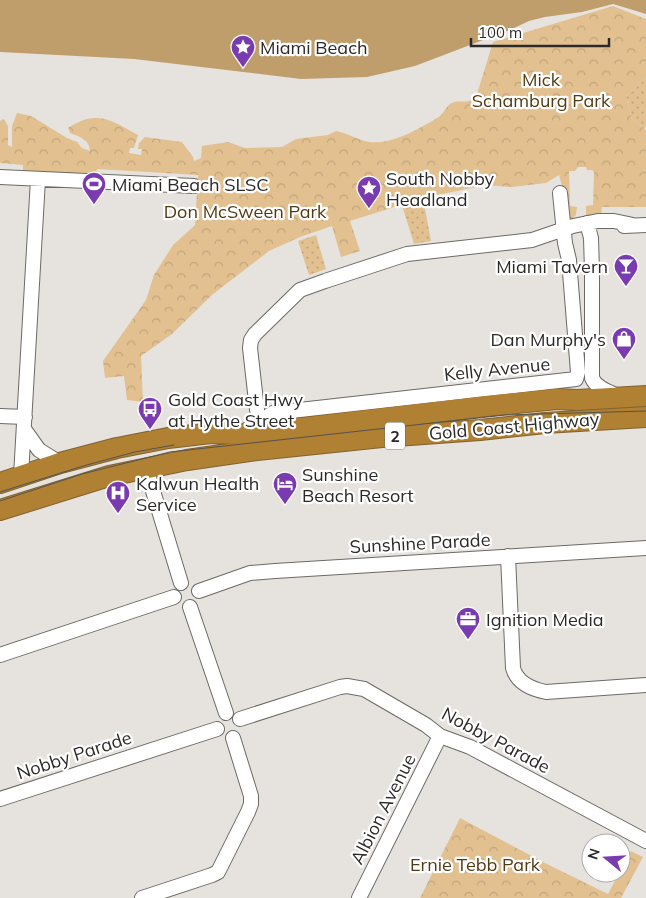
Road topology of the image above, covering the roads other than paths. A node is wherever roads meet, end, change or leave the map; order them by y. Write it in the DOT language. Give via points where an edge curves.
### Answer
graph roads {
  1 [pos="0,177"];
  2 [pos="38,179"];
  3 [pos="194,186"];
  4 [pos="560,193"];
  5 [pos="640,225"];
  6 [pos="585,227"];
  7 [pos="564,233"];
  8 [pos="619,396"];
  9 [pos="646,396"];
  10 [pos="257,410"];
  11 [pos="0,416"];
  12 [pos="646,417"];
  13 [pos="24,419"];
  14 [pos="241,434"];
  15 [pos="60,463"];
  16 [pos="146,468"];
  17 [pos="20,476"];
  18 [pos="0,482"];
  19 [pos="0,510"];
  20 [pos="646,548"];
  21 [pos="508,556"];
  22 [pos="181,583"];
  23 [pos="199,591"];
  24 [pos="174,597"];
  25 [pos="190,607"];
  26 [pos="0,655"];
  27 [pos="646,685"];
  28 [pos="226,713"];
  29 [pos="240,719"];
  30 [pos="216,729"];
  31 [pos="440,736"];
  32 [pos="233,738"];
  33 [pos="0,799"];
  34 [pos="646,841"];
  35 [pos="142,898"];
  36 [pos="359,898"];
  1 -- 2 [label="street"];
  2 -- 3 [label="street"];
  2 -- 13 [label="street"];
  4 -- 7 [label="street, Kelly Avenue"];
  5 -- 6 [label="street" via="611,221"];
  6 -- 7 [label="street"];
  6 -- 8 [label="street" via="592,271 592,378 600,387"];
  7 -- 10 [label="street" via="549,241 532,240 407,254 301,289 251,340"];
  7 -- 14 [label="street, Kelly Avenue" via="572,292 576,379 273,413"];
  8 -- 9 [label="highway, Gold Coast Highway / 2"];
  8 -- 14 [label="highway, Gold Coast Highway / 2" via="495,405"];
  11 -- 13 [label="street"];
  12 -- 16 [label="highway, Gold Coast Highway / 2" via="382,437 257,450"];
  13 -- 15 [label="street" via="39,450"];
  13 -- 17 [label="street"];
  14 -- 15 [label="highway, Gold Coast Highway / 2" via="211,433 168,438"];
  15 -- 17 [label="highway, Gold Coast Highway / 2"];
  16 -- 19 [label="highway, Gold Coast Highway / 2" via="109,476"];
  16 -- 22 [label="street"];
  17 -- 18 [label="highway, Gold Coast Highway / 2"];
  20 -- 21 [label="street, Sunshine Parade"];
  21 -- 23 [label="street, Sunshine Parade" via="250,573"];
  21 -- 27 [label="street" via="513,668 520,680 546,692"];
  22 -- 23 [label="street" via="194,584"];
  22 -- 24 [label="street" via="175,589"];
  23 -- 25 [label="street" via="199,599"];
  24 -- 25 [label="street" via="182,607"];
  24 -- 26 [label="street"];
  25 -- 28 [label="street"];
  28 -- 29 [label="street"];
  28 -- 30 [label="street" via="217,721"];
  29 -- 31 [label="street, Nobby Parade" via="347,686 373,694"];
  29 -- 32 [label="street" via="241,730"];
  30 -- 32 [label="street" via="225,738"];
  30 -- 33 [label="street, Nobby Parade"];
  31 -- 34 [label="street, Nobby Parade" via="470,747"];
  31 -- 36 [label="street, Albion Avenue"];
  32 -- 35 [label="street" via="251,804 222,866 212,875"];
}
